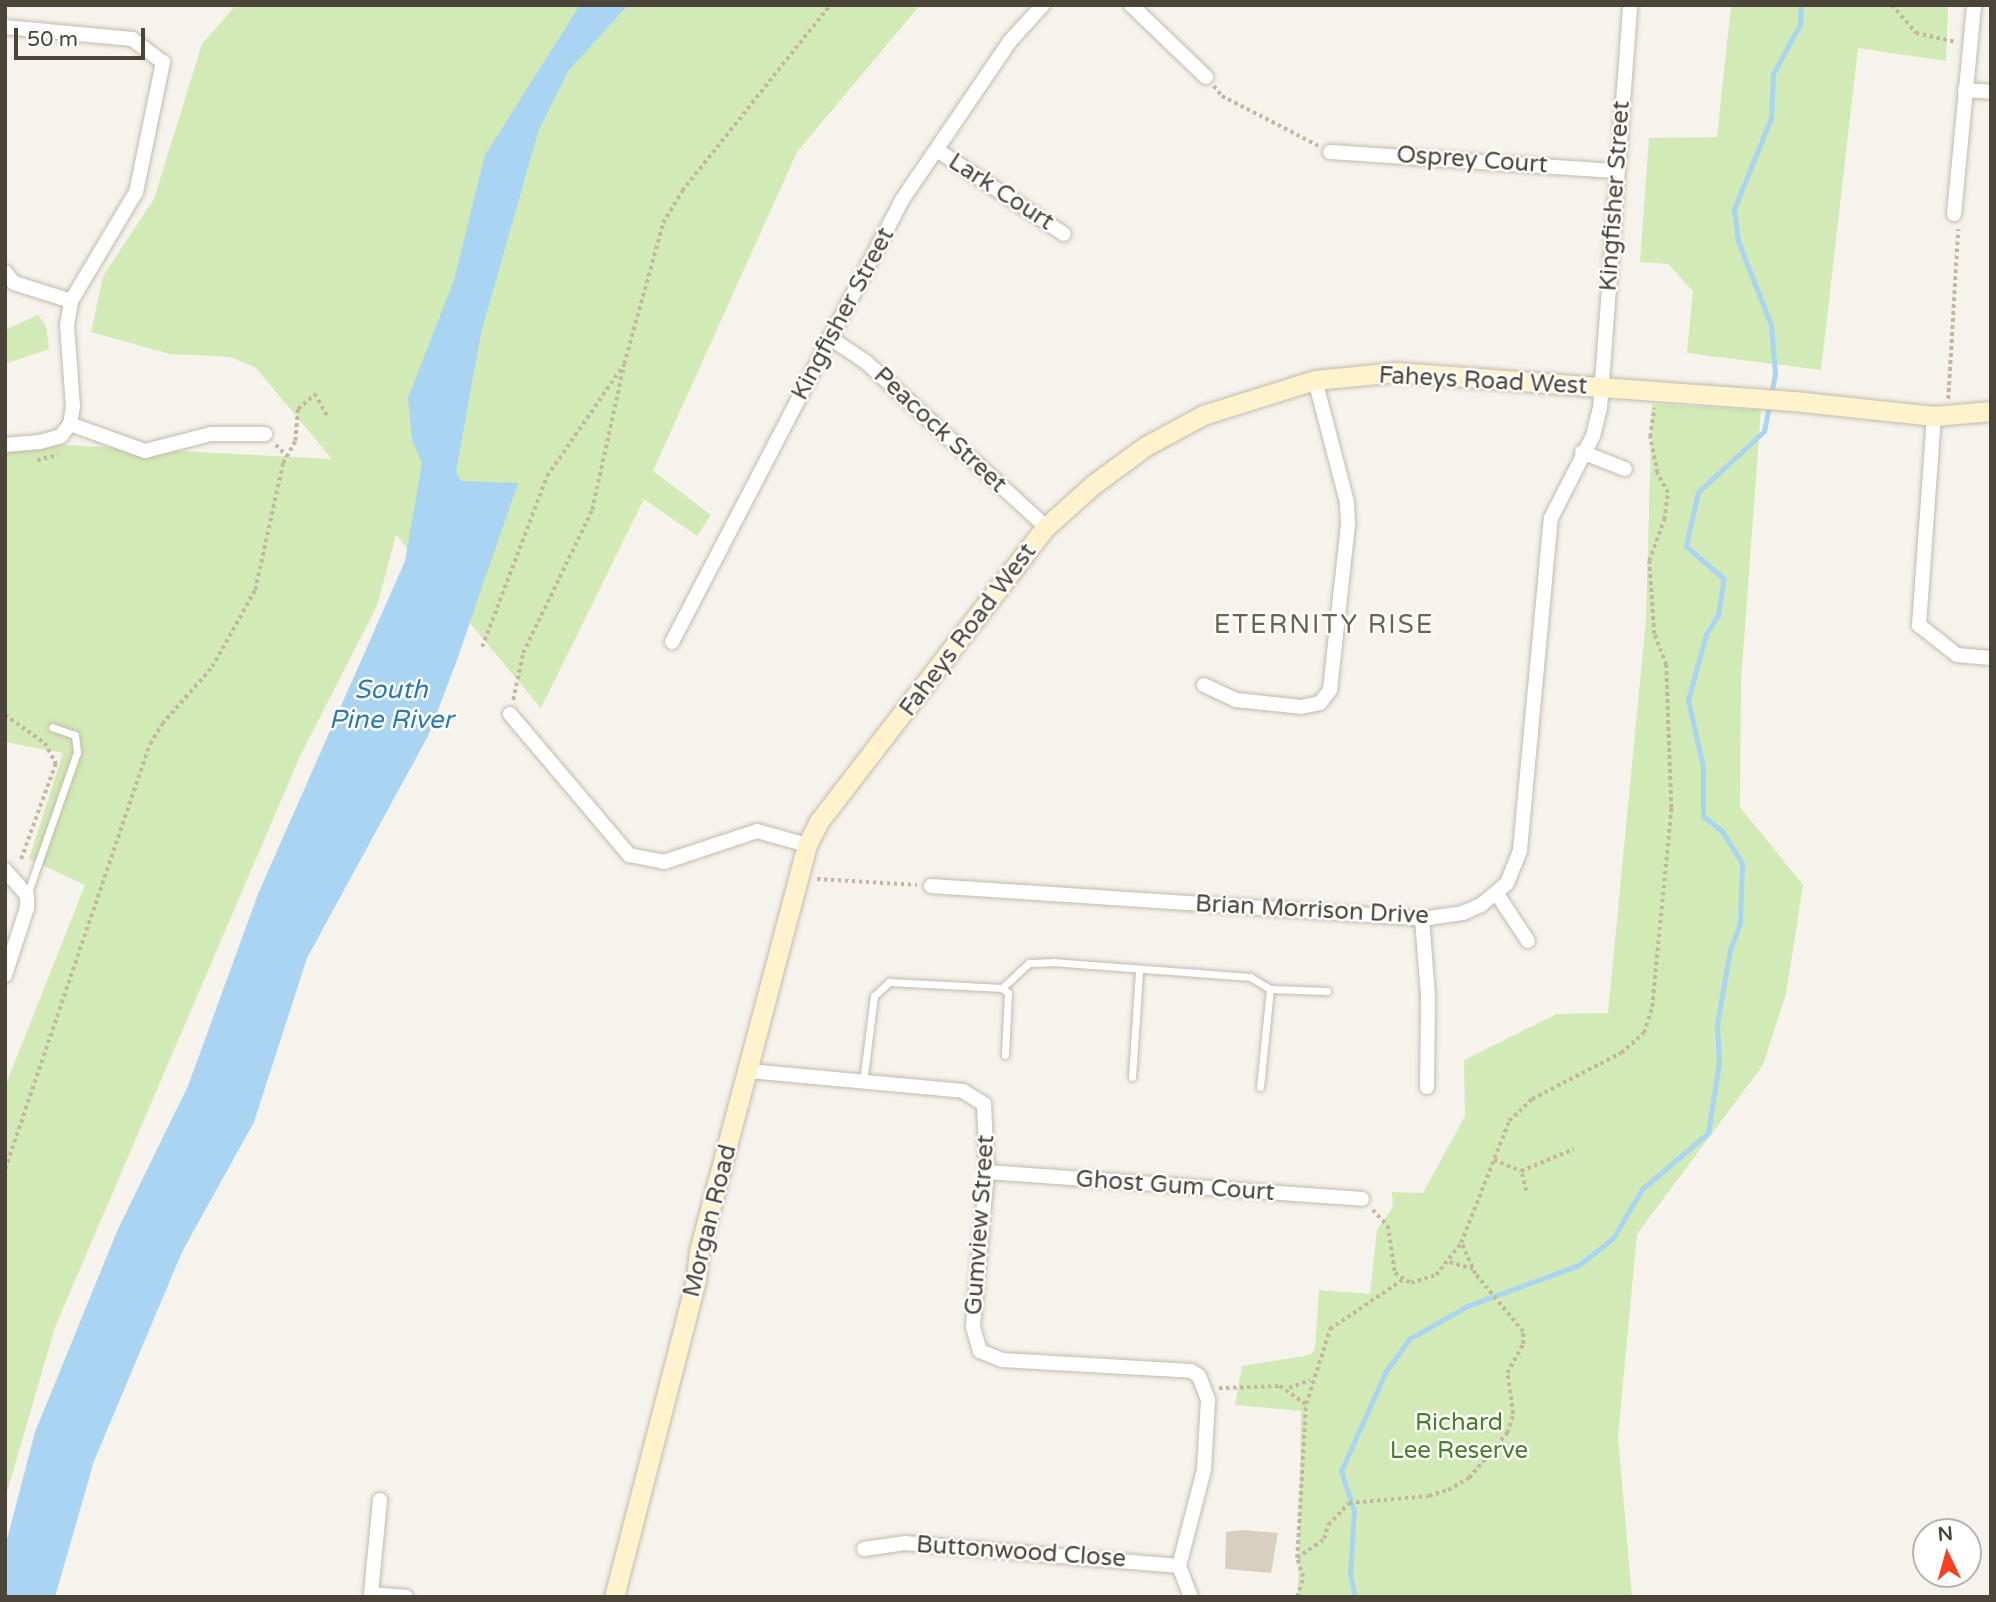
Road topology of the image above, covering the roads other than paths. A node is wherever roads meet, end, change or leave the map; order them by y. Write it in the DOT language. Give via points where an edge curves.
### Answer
graph roads {
  1 [pos="1043,5"];
  2 [pos="1131,5"];
  3 [pos="1630,5"];
  4 [pos="1974,5"];
  5 [pos="5,27"];
  6 [pos="1206,77"];
  7 [pos="1965,90"];
  8 [pos="1991,92"];
  9 [pos="937,150"];
  10 [pos="1330,152"];
  11 [pos="1615,171"];
  12 [pos="1954,214"];
  13 [pos="1065,234"];
  14 [pos="5,272"];
  15 [pos="71,301"];
  16 [pos="830,338"];
  17 [pos="1315,380"];
  18 [pos="1601,387"];
  19 [pos="1991,411"];
  20 [pos="1934,416"];
  21 [pos="70,424"];
  22 [pos="265,434"];
  23 [pos="5,445"];
  24 [pos="1582,452"];
  25 [pos="1625,469"];
  26 [pos="1046,527"];
  27 [pos="672,642"];
  28 [pos="1991,658"];
  29 [pos="1204,685"];
  30 [pos="510,714"];
  31 [pos="52,727"];
  32 [pos="807,845"];
  33 [pos="5,870"];
  34 [pos="931,886"];
  35 [pos="1497,894"];
  36 [pos="27,895"];
  37 [pos="1422,919"];
  38 [pos="1528,941"];
  39 [pos="1139,971"];
  40 [pos="5,975"];
  41 [pos="1002,988"];
  42 [pos="1270,989"];
  43 [pos="1327,991"];
  44 [pos="1005,1055"];
  45 [pos="749,1071"];
  46 [pos="1132,1077"];
  47 [pos="863,1083"];
  48 [pos="1260,1087"];
  49 [pos="1427,1087"];
  50 [pos="988,1171"];
  51 [pos="1362,1199"];
  52 [pos="380,1500"];
  53 [pos="864,1549"];
  54 [pos="1179,1566"];
  55 [pos="407,1597"];
  56 [pos="614,1597"];
  57 [pos="1191,1597"];
  1 -- 9 [label="street, Kingfisher Street" via="1010,41"];
  2 -- 6 [label="street"];
  3 -- 11 [label="street, Kingfisher Street"];
  4 -- 7 [label="street"];
  5 -- 15 [label="street" via="132,39 163,62 136,191"];
  7 -- 8 [label="street"];
  7 -- 12 [label="street"];
  9 -- 13 [label="street, Lark Court"];
  9 -- 16 [label="street, Kingfisher Street" via="902,200"];
  10 -- 11 [label="street, Osprey Court"];
  11 -- 18 [label="street, Kingfisher Street"];
  14 -- 15 [label="street" via="14,284"];
  15 -- 21 [label="street" via="67,325 73,406"];
  16 -- 26 [label="street, Peacock Street" via="866,362"];
  16 -- 27 [label="street, Kingfisher Street"];
  17 -- 18 [label="street, Faheys Road West" via="1397,372"];
  17 -- 26 [label="street, Faheys Road West" via="1203,415 1146,446"];
  17 -- 29 [label="street" via="1347,502 1330,690 1320,703 1301,707 1236,700"];
  18 -- 20 [label="street, Faheys Road West"];
  18 -- 24 [label="street, Brian Morrison Drive" via="1598,424"];
  19 -- 20 [label="street, Faheys Road West"];
  20 -- 28 [label="street" via="1919,625 1957,655"];
  21 -- 22 [label="street" via="145,451 211,434"];
  21 -- 23 [label="street" via="61,436"];
  24 -- 25 [label="street"];
  24 -- 35 [label="street, Brian Morrison Drive" via="1551,518 1520,849 1511,876"];
  26 -- 32 [label="street, Faheys Road West" via="820,820"];
  30 -- 32 [label="street" via="629,855 664,862 757,831"];
  31 -- 36 [label="lane" via="75,735 76,752"];
  32 -- 45 [label="street, Morgan Road"];
  33 -- 36 [label="street"];
  34 -- 37 [label="street, Brian Morrison Drive"];
  35 -- 37 [label="street, Brian Morrison Drive" via="1463,913"];
  35 -- 38 [label="street"];
  36 -- 40 [label="street"];
  37 -- 49 [label="street" via="1428,996"];
  39 -- 41 [label="lane" via="1029,962"];
  39 -- 42 [label="lane" via="1250,977"];
  39 -- 46 [label="lane"];
  41 -- 44 [label="lane" via="1008,993"];
  41 -- 47 [label="lane" via="883,984 873,996"];
  42 -- 43 [label="lane"];
  42 -- 48 [label="lane"];
  45 -- 47 [label="street, Gumview Street"];
  45 -- 56 [label="street, Morgan Road"];
  47 -- 50 [label="street, Gumview Street" via="976,1096 987,1115"];
  50 -- 51 [label="street, Ghost Gum Court"];
  50 -- 54 [label="street, Gumview Street" via="973,1327 979,1351 1002,1360 1191,1371 1207,1389 1203,1470"];
  52 -- 55 [label="street" via="371,1594"];
  53 -- 54 [label="street, Buttonwood Close" via="905,1543"];
  54 -- 57 [label="street"];
}
